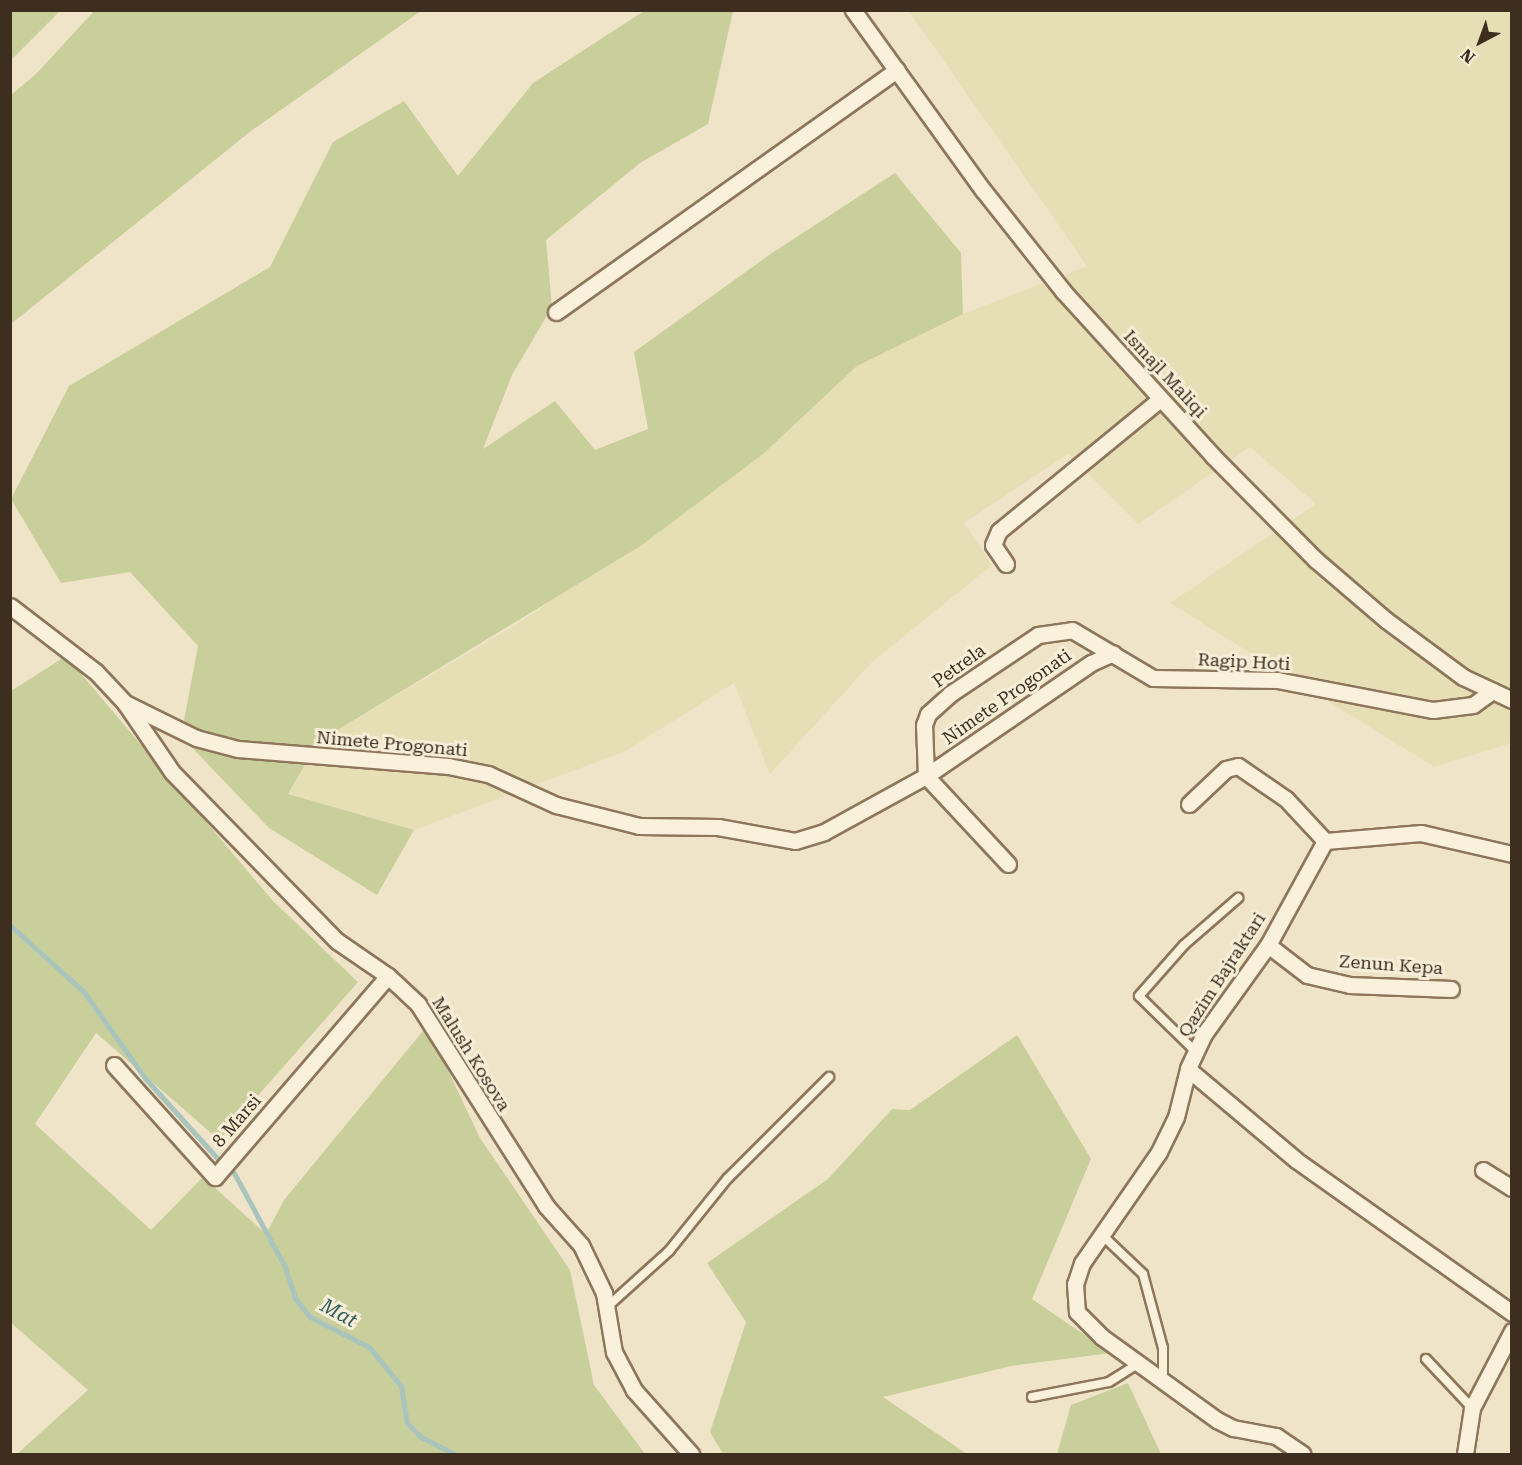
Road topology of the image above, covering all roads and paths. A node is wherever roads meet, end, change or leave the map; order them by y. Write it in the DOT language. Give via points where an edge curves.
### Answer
graph roads {
  1 [pos="853,10"];
  2 [pos="897,70"];
  3 [pos="556,312"];
  4 [pos="1160,399"];
  5 [pos="1006,564"];
  6 [pos="10,606"];
  7 [pos="1072,630"];
  8 [pos="1113,653"];
  9 [pos="1492,691"];
  10 [pos="1512,700"];
  11 [pos="125,703"];
  12 [pos="926,776"];
  13 [pos="1189,804"];
  14 [pos="1325,841"];
  15 [pos="1512,854"];
  16 [pos="1008,864"];
  17 [pos="1238,898"];
  18 [pos="1268,945"];
  19 [pos="388,976"];
  20 [pos="1451,989"];
  21 [pos="1194,1050"];
  22 [pos="114,1065"];
  23 [pos="1188,1069"];
  24 [pos="829,1077"];
  25 [pos="1483,1170"];
  26 [pos="1512,1188"];
  27 [pos="1101,1234"];
  28 [pos="606,1308"];
  29 [pos="1512,1313"];
  30 [pos="1512,1331"];
  31 [pos="1426,1359"];
  32 [pos="1138,1364"];
  33 [pos="1163,1381"];
  34 [pos="1032,1397"];
  35 [pos="1472,1408"];
  36 [pos="690,1455"];
  37 [pos="1303,1455"];
  38 [pos="1465,1455"];
  1 -- 2 [label="street, Ismajl Maliqi"];
  2 -- 3 [label="street"];
  2 -- 4 [label="street, Ismajl Maliqi" via="1063,291"];
  4 -- 5 [label="street" via="999,531 993,545"];
  4 -- 9 [label="street, Ismajl Maliqi" via="1316,560 1386,620 1463,677"];
  6 -- 11 [label="street, Malush Kosova" via="96,672"];
  7 -- 8 [label="street, Ragip Hoti"];
  7 -- 12 [label="street, Petrela" via="1038,634 950,694 928,714 924,725"];
  8 -- 9 [label="street, Ragip Hoti" via="1153,678 1277,680 1433,710 1473,705"];
  8 -- 12 [label="street, Nimete Progonati" via="1091,663"];
  9 -- 10 [label="street, Ismajl Maliqi"];
  11 -- 12 [label="street, Nimete Progonati" via="196,738 238,749 448,766 488,774 556,805 639,826 718,827 782,842 824,832"];
  11 -- 19 [label="street, Malush Kosova" via="172,772 337,941"];
  12 -- 16 [label="street"];
  13 -- 14 [label="street" via="1226,769 1238,766 1287,799"];
  14 -- 15 [label="street" via="1420,833"];
  14 -- 18 [label="street, Qazim Bajraktari"];
  17 -- 21 [label="lane" via="1184,945 1140,996"];
  18 -- 20 [label="street, Zenun Kepa" via="1307,975 1350,985"];
  18 -- 21 [label="street, Qazim Bajraktari"];
  19 -- 22 [label="street, 8 Marsi" via="215,1178"];
  19 -- 28 [label="street, Malush Kosova" via="428,1018 546,1206 581,1245 598,1278"];
  21 -- 23 [label="street, Qazim Bajraktari"];
  23 -- 27 [label="street, Qazim Bajraktari" via="1176,1117 1159,1152"];
  23 -- 29 [label="street" via="1296,1160"];
  24 -- 28 [label="lane" via="728,1178 669,1251"];
  25 -- 26 [label="street"];
  27 -- 32 [label="street, Qazim Bajraktari" via="1082,1263 1075,1284 1077,1312"];
  27 -- 33 [label="lane" via="1143,1274 1163,1348"];
  28 -- 36 [label="street, Malush Kosova" via="621,1370"];
  30 -- 35 [label="street"];
  31 -- 35 [label="lane"];
  32 -- 33 [label="street, Qazim Bajraktari"];
  32 -- 34 [label="lane" via="1109,1382"];
  33 -- 37 [label="street, Qazim Bajraktari" via="1217,1420 1233,1428 1276,1436"];
  35 -- 38 [label="street"];
}
